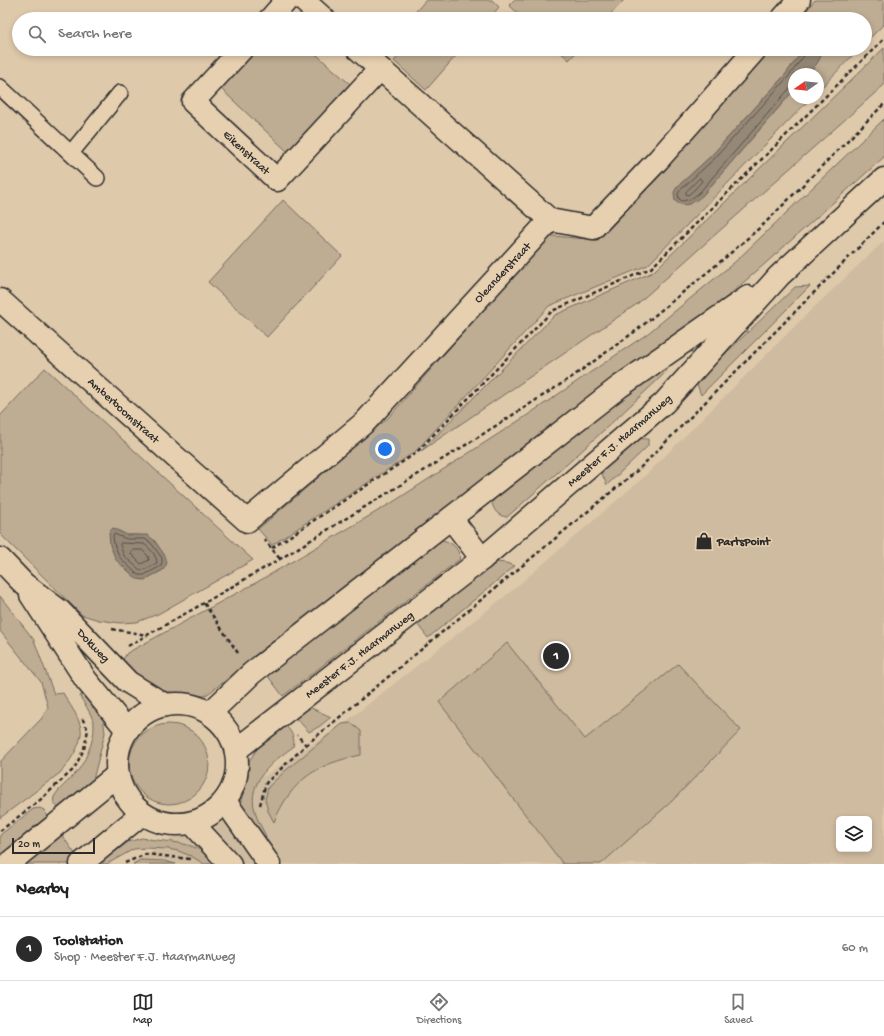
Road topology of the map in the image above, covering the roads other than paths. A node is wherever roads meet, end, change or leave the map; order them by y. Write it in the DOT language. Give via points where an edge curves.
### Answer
graph roads {
  1 [pos="287,0"];
  2 [pos="303,0"];
  3 [pos="799,0"];
  4 [pos="276,12"];
  5 [pos="316,12"];
  6 [pos="788,12"];
  7 [pos="236,56"];
  8 [pos="366,56"];
  9 [pos="750,56"];
  10 [pos="380,69"];
  11 [pos="0,87"];
  12 [pos="120,93"];
  13 [pos="71,152"];
  14 [pos="97,178"];
  15 [pos="884,179"];
  16 [pos="550,220"];
  17 [pos="779,276"];
  18 [pos="0,300"];
  19 [pos="451,518"];
  20 [pos="247,521"];
  21 [pos="0,559"];
  22 [pos="482,559"];
  23 [pos="24,584"];
  24 [pos="165,705"];
  25 [pos="210,713"];
  26 [pos="127,730"];
  27 [pos="236,750"];
  28 [pos="117,775"];
  29 [pos="225,801"];
  30 [pos="142,814"];
  31 [pos="192,823"];
  32 [pos="8,864"];
  33 [pos="82,864"];
  34 [pos="230,864"];
  35 [pos="269,864"];
  1 -- 4 [label="street"];
  2 -- 5 [label="street"];
  3 -- 6 [label="street"];
  7 -- 10 [label="street, Eikenstraat" via="193,102 277,180"];
  8 -- 10 [label="street"];
  9 -- 16 [label="street" via="658,160 593,228"];
  10 -- 16 [label="street"];
  11 -- 13 [label="lane"];
  12 -- 13 [label="lane"];
  13 -- 14 [label="lane"];
  15 -- 17 [label="street, Meester F.J. Haarmanweg"];
  16 -- 20 [label="street, Oleanderstraat" via="365,422"];
  17 -- 19 [label="street, Meester F.J. Haarmanweg" via="619,387"];
  17 -- 22 [label="street, Meester F.J. Haarmanweg" via="664,403"];
  18 -- 20 [label="street, Amberboomstraat"];
  19 -- 22 [label="street"];
  19 -- 25 [label="street, Meester F.J. Haarmanweg" via="252,673"];
  21 -- 23 [label="street, Dokweg"];
  22 -- 27 [label="street, Meester F.J. Haarmanweg"];
  23 -- 24 [label="street, Dokweg" via="60,610 128,682"];
  23 -- 26 [label="street, Dokweg" via="86,680"];
  24 -- 25 [label="street" via="188,704"];
  24 -- 26 [label="street" via="143,714"];
  25 -- 27 [label="street" via="226,728"];
  26 -- 28 [label="street" via="118,751"];
  27 -- 29 [label="street" via="236,777"];
  28 -- 30 [label="street" via="126,797"];
  28 -- 32 [label="street"];
  29 -- 31 [label="street" via="210,815"];
  29 -- 35 [label="street"];
  30 -- 31 [label="street" via="166,824"];
  30 -- 33 [label="street"];
  31 -- 34 [label="street"];
}
